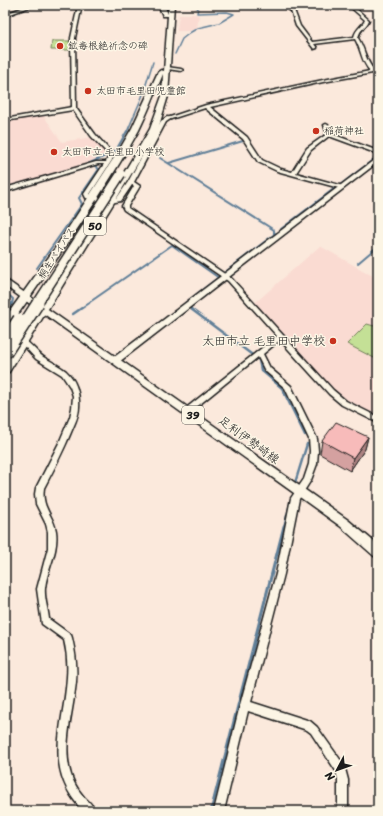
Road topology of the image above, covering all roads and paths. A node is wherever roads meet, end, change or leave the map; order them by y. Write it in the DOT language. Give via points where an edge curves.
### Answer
graph roads {
  1 [pos="33,5"];
  2 [pos="80,5"];
  3 [pos="161,5"];
  4 [pos="165,5"];
  5 [pos="171,5"];
  6 [pos="174,5"];
  7 [pos="284,5"];
  8 [pos="350,5"];
  9 [pos="25,6"];
  10 [pos="5,15"];
  11 [pos="168,15"];
  12 [pos="356,38"];
  13 [pos="311,43"];
  14 [pos="316,48"];
  15 [pos="181,70"];
  16 [pos="165,72"];
  17 [pos="376,72"];
  18 [pos="206,106"];
  19 [pos="74,108"];
  20 [pos="169,118"];
  21 [pos="5,120"];
  22 [pos="326,125"];
  23 [pos="330,135"];
  24 [pos="378,154"];
  25 [pos="378,159"];
  26 [pos="108,163"];
  27 [pos="118,174"];
  28 [pos="293,174"];
  29 [pos="131,182"];
  30 [pos="342,187"];
  31 [pos="5,190"];
  32 [pos="92,198"];
  33 [pos="110,201"];
  34 [pos="223,276"];
  35 [pos="5,282"];
  36 [pos="25,296"];
  37 [pos="42,309"];
  38 [pos="5,325"];
  39 [pos="280,336"];
  40 [pos="5,339"];
  41 [pos="21,342"];
  42 [pos="5,354"];
  43 [pos="256,356"];
  44 [pos="116,360"];
  45 [pos="5,369"];
  46 [pos="187,411"];
  47 [pos="378,420"];
  48 [pos="300,492"];
  49 [pos="378,552"];
  50 [pos="245,705"];
  51 [pos="90,811"];
  52 [pos="219,811"];
  53 [pos="343,811"];
  1 -- 9 [label="street"];
  2 -- 19 [label="street" via="73,38"];
  3 -- 11 [label="highway, 50"];
  4 -- 11 [label="highway, 桐生バイパス / 50"];
  5 -- 11 [label="highway, 桐生バイパス / 50"];
  6 -- 11 [label="highway, 50"];
  7 -- 13 [label="street" via="293,11 294,19"];
  8 -- 12 [label="street" via="367,20 356,32"];
  9 -- 10 [label="street"];
  11 -- 16 [label="highway, 桐生バイパス / 50"];
  12 -- 13 [label="street"];
  12 -- 17 [label="street" via="362,48 366,64"];
  13 -- 14 [label="street"];
  15 -- 16 [label="street"];
  16 -- 27 [label="highway, 桐生バイパス / 50" via="158,104 149,128"];
  16 -- 32 [label="highway, 50" via="136,128"];
  16 -- 33 [label="highway, 50" via="165,96 154,129"];
  17 -- 18 [label="street"];
  18 -- 20 [label="street"];
  18 -- 28 [label="street" via="245,138 260,161"];
  19 -- 21 [label="street"];
  19 -- 26 [label="street" via="111,155"];
  20 -- 29 [label="street" via="164,122"];
  22 -- 23 [label="street"];
  23 -- 24 [label="street"];
  23 -- 28 [label="street" via="309,150"];
  25 -- 30 [label="street"];
  26 -- 31 [label="street" via="98,163"];
  26 -- 32 [label="street" via="87,194"];
  27 -- 40 [label="highway, 桐生バイパス / 50, bridge"];
  27 -- 42 [label="highway, 桐生バイパス / 50, bridge"];
  28 -- 30 [label="street"];
  29 -- 33 [label="street" via="119,200"];
  29 -- 34 [label="street" via="137,186 125,206 126,209"];
  30 -- 34 [label="street"];
  32 -- 33 [label="street"];
  32 -- 36 [label="highway, 50"];
  33 -- 37 [label="highway, 50"];
  34 -- 39 [label="street" via="230,280"];
  34 -- 44 [label="street"];
  35 -- 36 [label="main road, 足利伊勢崎線 / 39"];
  36 -- 37 [label="main road, 足利伊勢崎線 / 39"];
  36 -- 38 [label="highway, 50"];
  37 -- 41 [label="highway, 50"];
  37 -- 44 [label="main road, 足利伊勢崎線 / 39"];
  39 -- 43 [label="street"];
  39 -- 47 [label="street" via="338,398"];
  40 -- 41 [label="street"];
  41 -- 45 [label="highway, 50"];
  41 -- 51 [label="street" via="38,357 64,373 76,396 76,408 68,432 40,488 40,504 50,524 52,548 41,589 45,621 68,638 73,660 62,755 67,780"];
  43 -- 46 [label="street"];
  43 -- 48 [label="street" via="288,386 313,439 313,464"];
  44 -- 46 [label="main road, 足利伊勢崎線 / 39"];
  46 -- 48 [label="main road, 足利伊勢崎線 / 39"];
  48 -- 49 [label="main road, 足利伊勢崎線 / 39" via="344,523"];
  48 -- 50 [label="street" via="295,498 280,574"];
  50 -- 52 [label="street"];
  50 -- 53 [label="street" via="310,726 314,730 340,769 343,780"];
}
